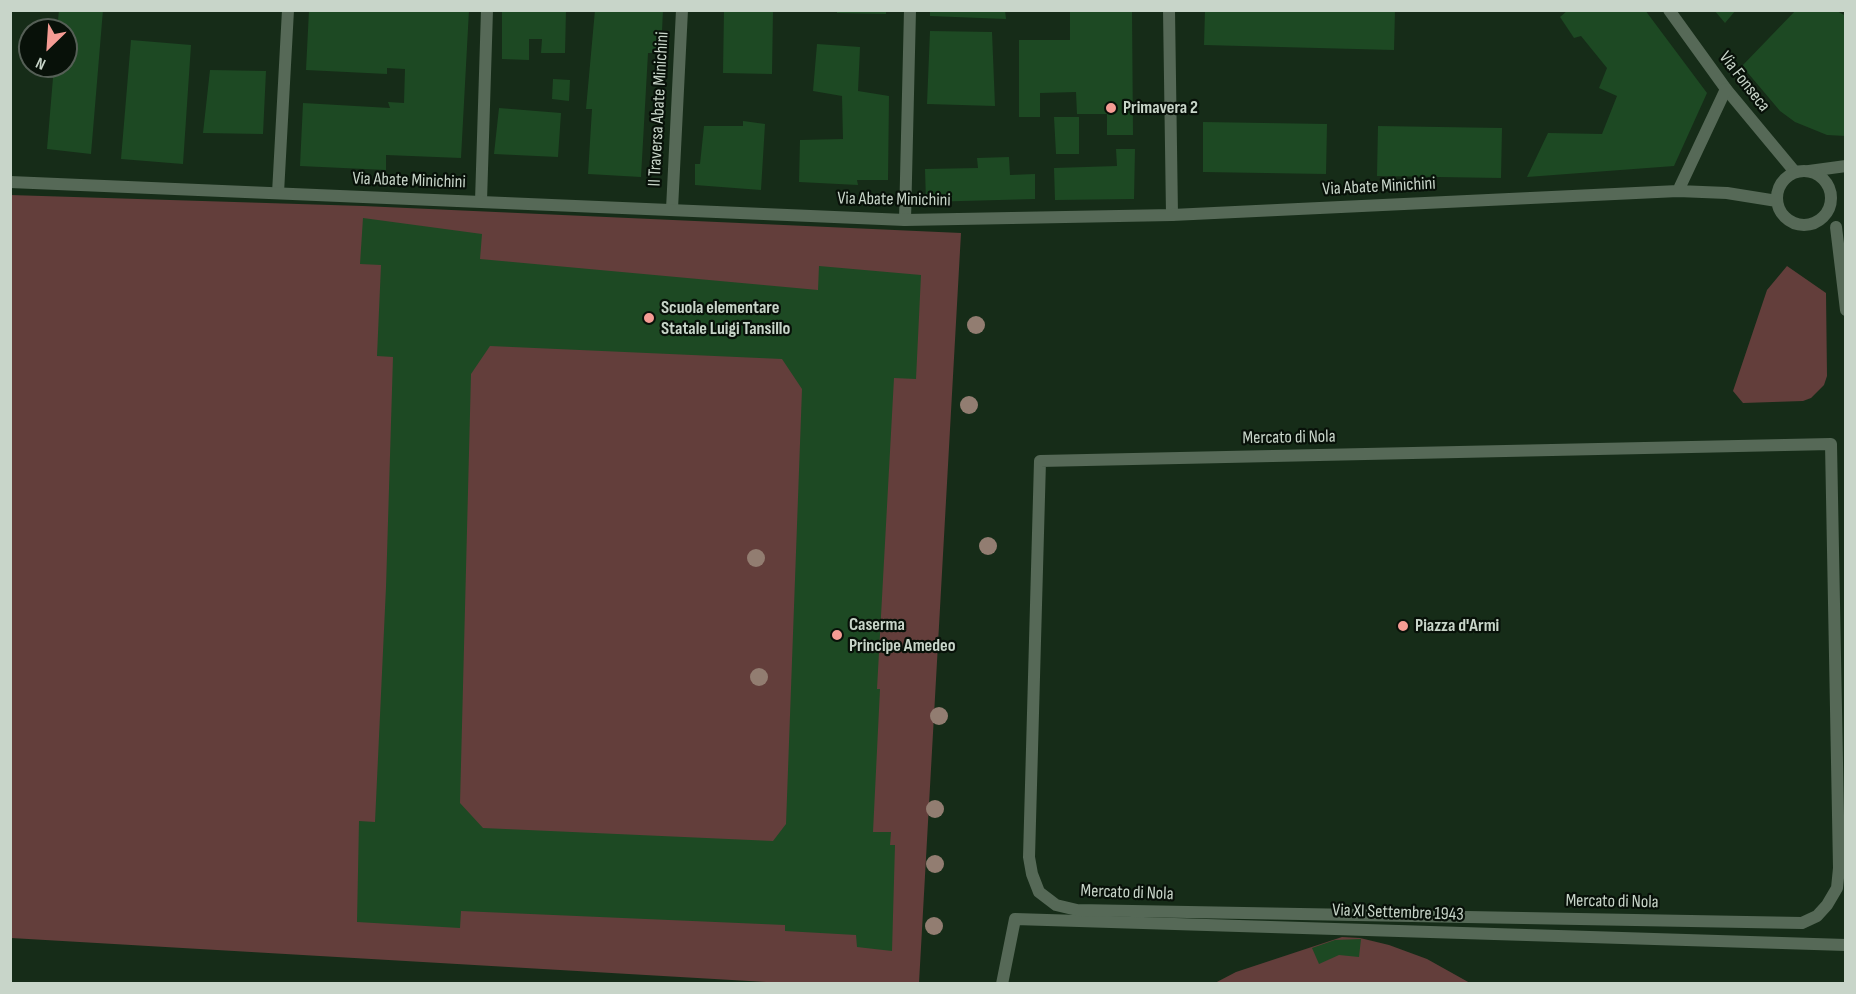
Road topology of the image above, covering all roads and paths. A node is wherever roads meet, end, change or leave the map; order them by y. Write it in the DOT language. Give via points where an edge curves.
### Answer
graph roads {
  1 [pos="288,10"];
  2 [pos="487,10"];
  3 [pos="682,10"];
  4 [pos="910,10"];
  5 [pos="1169,10"];
  6 [pos="1669,10"];
  7 [pos="1725,89"];
  8 [pos="1845,166"];
  9 [pos="1809,171"];
  10 [pos="1795,172"];
  11 [pos="10,182"];
  12 [pos="1678,191"];
  13 [pos="278,193"];
  14 [pos="481,201"];
  15 [pos="1777,201"];
  16 [pos="672,209"];
  17 [pos="1172,215"];
  18 [pos="905,220"];
  19 [pos="1819,221"];
  20 [pos="1841,230"];
  21 [pos="1845,310"];
  22 [pos="1831,444"];
  23 [pos="1845,945"];
  24 [pos="1002,984"];
  1 -- 13 [label="street"];
  2 -- 14 [label="street"];
  3 -- 16 [label="street, II Traversa Abate Minichini"];
  4 -- 18 [label="street"];
  5 -- 17 [label="street"];
  6 -- 7 [label="street, Via Fonseca"];
  7 -- 10 [label="street, Via Fonseca"];
  7 -- 12 [label="street"];
  8 -- 9 [label="street"];
  9 -- 10 [label="street"];
  9 -- 19 [label="street" via="1825,180 1830,188 1830,206"];
  10 -- 15 [label="street" via="1781,183"];
  11 -- 13 [label="street, Via Abate Minichini"];
  12 -- 15 [label="street, Via Abate Minichini"];
  12 -- 17 [label="street, Via Abate Minichini"];
  13 -- 14 [label="street, Via Abate Minichini"];
  14 -- 16 [label="street, Via Abate Minichini"];
  15 -- 19 [label="street" via="1784,217 1792,223 1810,225"];
  16 -- 18 [label="street, Via Abate Minichini"];
  17 -- 18 [label="street, Via Abate Minichini"];
  19 -- 20 [label="street"];
  20 -- 21 [label="street"];
  22 -- 22 [label="street, Mercato di Nola" via="1040,461 1029,857 1039,892 1056,905 1077,910 1802,923 1817,916 1837,888 1839,868"];
  23 -- 24 [label="street, Via XI Settembre 1943" via="1015,919"];
}
